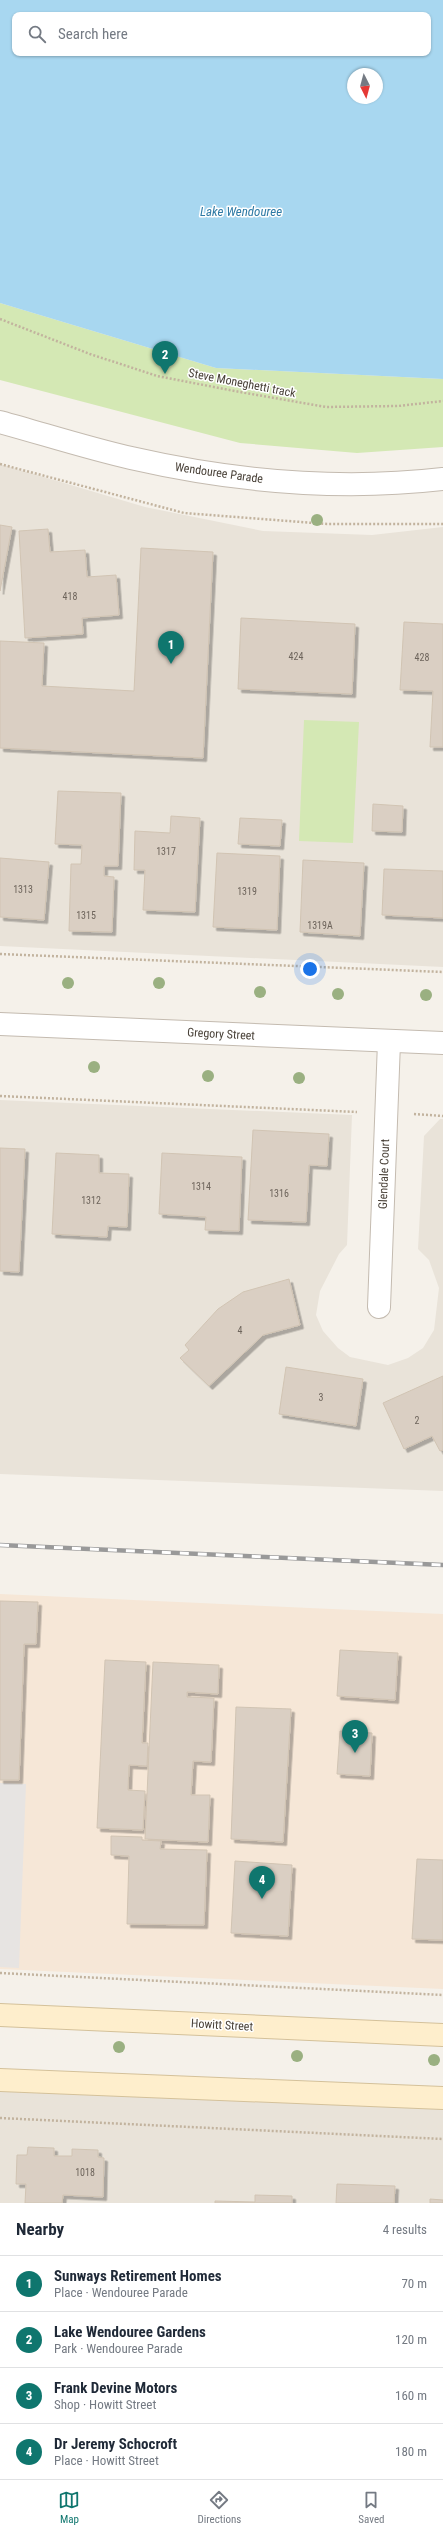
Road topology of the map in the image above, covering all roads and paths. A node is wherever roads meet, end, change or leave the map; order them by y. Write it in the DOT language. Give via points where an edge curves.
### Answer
graph roads {
  1 [pos="0,319"];
  2 [pos="443,401"];
  3 [pos="0,422"];
  4 [pos="0,464"];
  5 [pos="443,478"];
  6 [pos="443,524"];
  7 [pos="0,954"];
  8 [pos="443,972"];
  9 [pos="0,1024"];
  10 [pos="389,1042"];
  11 [pos="443,1043"];
  12 [pos="0,1096"];
  13 [pos="386,1113"];
  14 [pos="443,1116"];
  15 [pos="379,1307"];
  16 [pos="0,1973"];
  17 [pos="443,1995"];
  18 [pos="0,2015"];
  19 [pos="443,2035"];
  20 [pos="0,2080"];
  21 [pos="443,2098"];
  22 [pos="0,2118"];
  23 [pos="443,2138"];
  1 -- 2 [label="path, Steve Moneghetti track" via="90,354 157,376 240,392 326,407 398,406"];
  3 -- 5 [label="street, Wendouree Parade" via="130,458 186,470 244,478 361,484"];
  4 -- 6 [label="path" via="184,513 327,524"];
  7 -- 8 [label="path"];
  9 -- 10 [label="street, Gregory Street"];
  10 -- 11 [label="street, Gregory Street"];
  10 -- 13 [label="street, Glendale Court"];
  12 -- 13 [label="path"];
  13 -- 14 [label="path"];
  13 -- 15 [label="street, Glendale Court"];
  16 -- 17 [label="path"];
  18 -- 19 [label="main road, Howitt Street"];
  20 -- 21 [label="main road"];
  22 -- 23 [label="path"];
}
